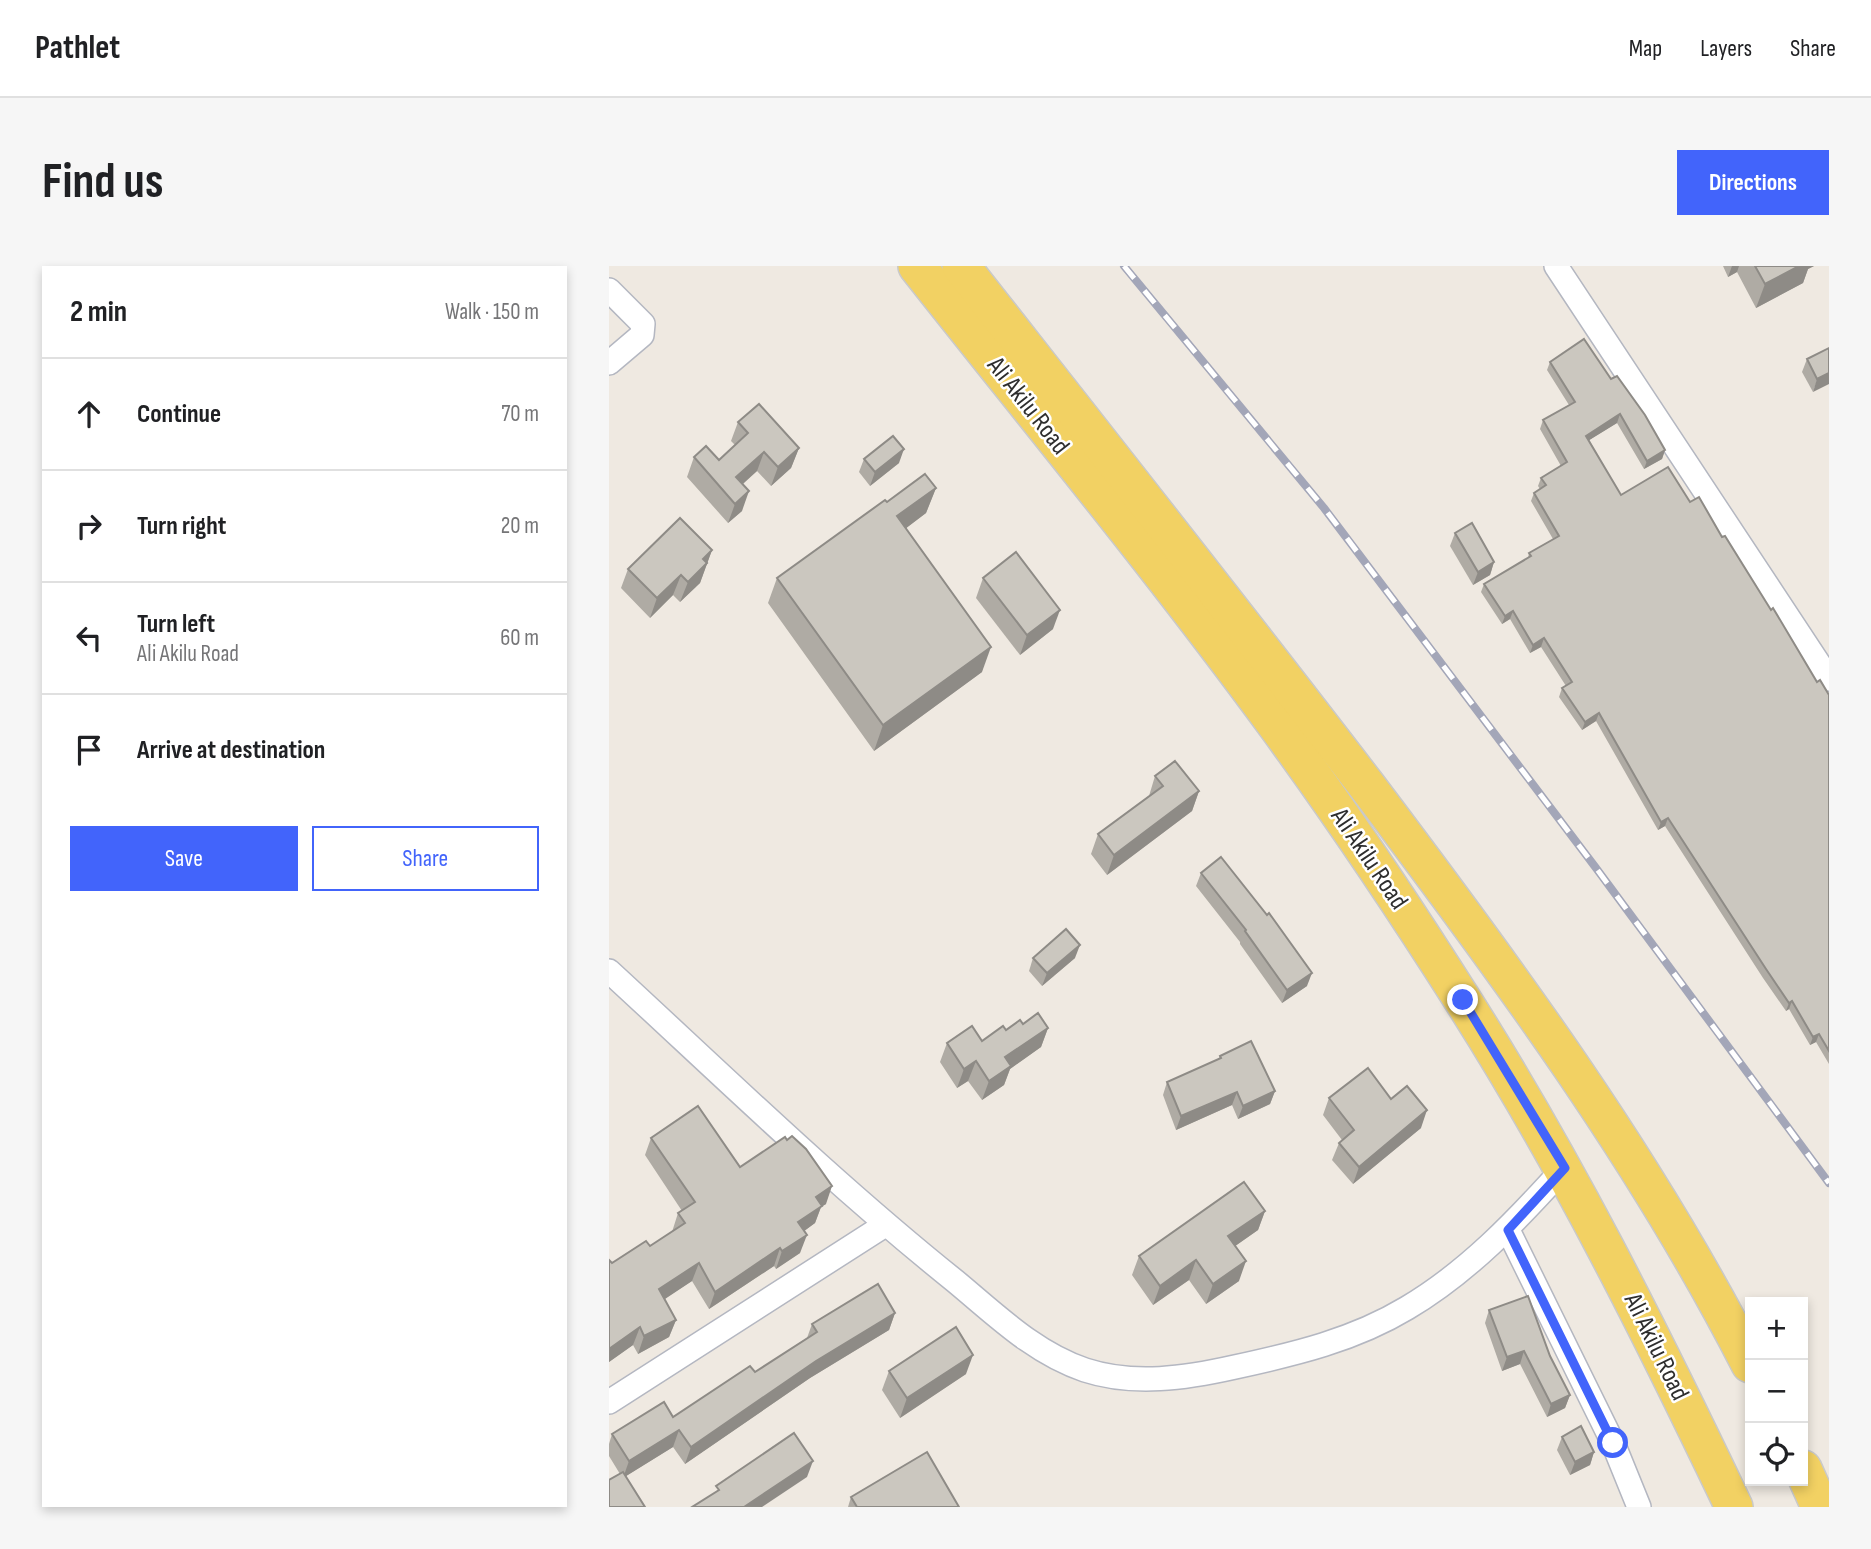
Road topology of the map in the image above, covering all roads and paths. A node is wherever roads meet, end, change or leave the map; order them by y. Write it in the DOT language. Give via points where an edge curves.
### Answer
graph roads {
  1 [pos="917,266"];
  2 [pos="961,266"];
  3 [pos="1556,266"];
  4 [pos="609,290"];
  5 [pos="609,363"];
  6 [pos="1829,679"];
  7 [pos="609,971"];
  8 [pos="1565,1168"];
  9 [pos="884,1224"];
  10 [pos="1508,1230"];
  11 [pos="1748,1360"];
  12 [pos="609,1402"];
  13 [pos="1808,1480"];
  14 [pos="1639,1507"];
  15 [pos="1734,1507"];
  16 [pos="1820,1507"];
  1 -- 8 [label="main road, Ali Akilu Road" via="1278,727 1463,1000"];
  2 -- 11 [label="main road, Ali Akilu Road" via="1462,911 1671,1221"];
  3 -- 6 [label="street"];
  4 -- 5 [label="street" via="643,324 642,335"];
  7 -- 9 [label="street"];
  8 -- 10 [label="street"];
  8 -- 15 [label="main road, Ali Akilu Road"];
  9 -- 10 [label="street" via="1038,1348 1084,1369 1124,1379 1194,1377 1303,1352 1357,1333 1407,1308"];
  9 -- 12 [label="street"];
  10 -- 14 [label="street" via="1613,1443"];
  13 -- 16 [label="main road"];
}
